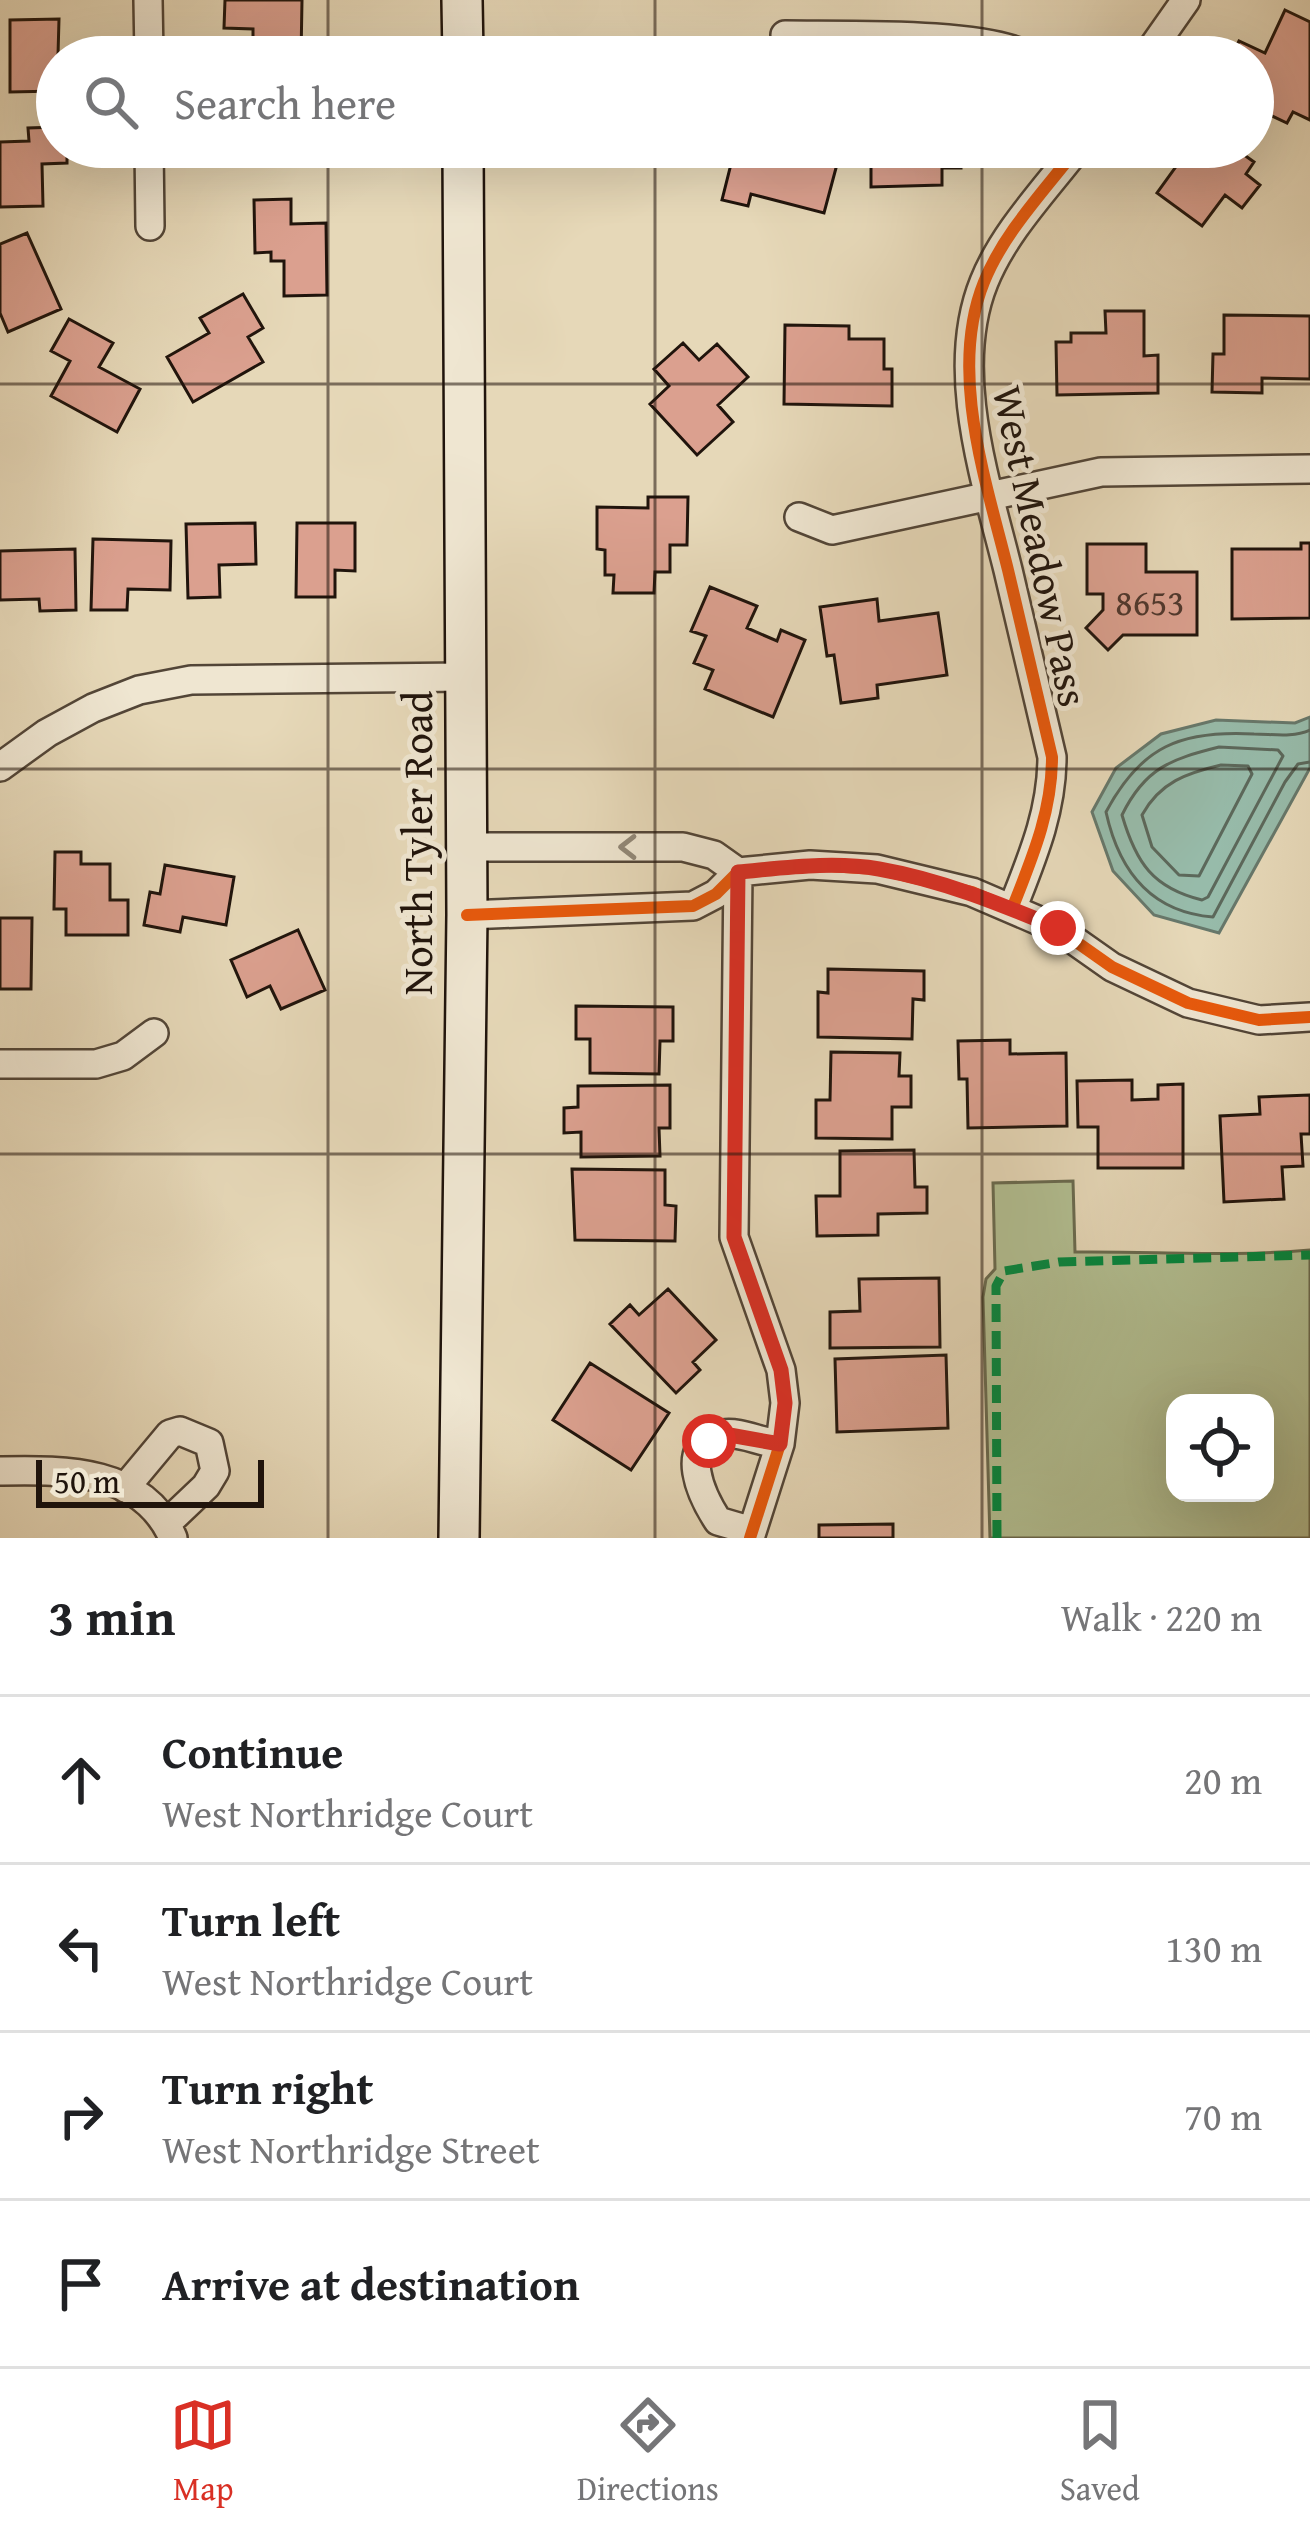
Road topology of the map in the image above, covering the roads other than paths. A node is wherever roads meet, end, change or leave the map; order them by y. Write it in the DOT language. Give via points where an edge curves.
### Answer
graph roads {
  1 [pos="148,0"];
  2 [pos="463,0"];
  3 [pos="1186,0"];
  4 [pos="785,35"];
  5 [pos="148,36"];
  6 [pos="463,36"];
  7 [pos="819,36"];
  8 [pos="1161,36"];
  9 [pos="149,168"];
  10 [pos="463,168"];
  11 [pos="1062,168"];
  12 [pos="150,226"];
  13 [pos="1310,469"];
  14 [pos="989,493"];
  15 [pos="799,517"];
  16 [pos="465,677"];
  17 [pos="0,767"];
  18 [pos="466,847"];
  19 [pos="738,872"];
  20 [pos="1012,909"];
  21 [pos="466,915"];
  22 [pos="1310,1017"];
  23 [pos="154,1033"];
  24 [pos="0,1064"];
  25 [pos="780,1444"];
  26 [pos="0,1471"];
  27 [pos="125,1488"];
  28 [pos="170,1531"];
  29 [pos="751,1535"];
  30 [pos="459,1538"];
  1 -- 5 [label="street"];
  2 -- 6 [label="main road"];
  3 -- 8 [label="street"];
  4 -- 7 [label="street"];
  9 -- 12 [label="street"];
  10 -- 16 [label="main road, North Tyler Road"];
  11 -- 14 [label="street, West Meadow Pass" via="984,283 972,332 972,399"];
  13 -- 14 [label="street" via="1101,472"];
  14 -- 15 [label="street" via="832,530"];
  14 -- 20 [label="street, West Meadow Pass" via="1052,757 1043,827"];
  16 -- 17 [label="street" via="250,676 156,686 93,708"];
  16 -- 18 [label="main road, North Tyler Road"];
  19 -- 18 [label="street, one-way" via="683,847"];
  18 -- 21 [label="main road, North Tyler Road"];
  19 -- 20 [label="street" via="877,869"];
  19 -- 21 [label="street" via="693,906"];
  19 -- 25 [label="street" via="734,1237 781,1370"];
  20 -- 22 [label="street" via="1188,1003 1259,1020"];
  21 -- 30 [label="main road, North Tyler Road"];
  23 -- 24 [label="street" via="96,1064"];
  25 -- 29 [label="street"];
  25 -- 29 [label="street" via="724,1434 697,1457 701,1495 718,1522"];
  26 -- 27 [label="street" via="88,1473"];
  27 -- 28 [label="street"];
  27 -- 28 [label="street" via="170,1434 209,1443 215,1471"];
}
